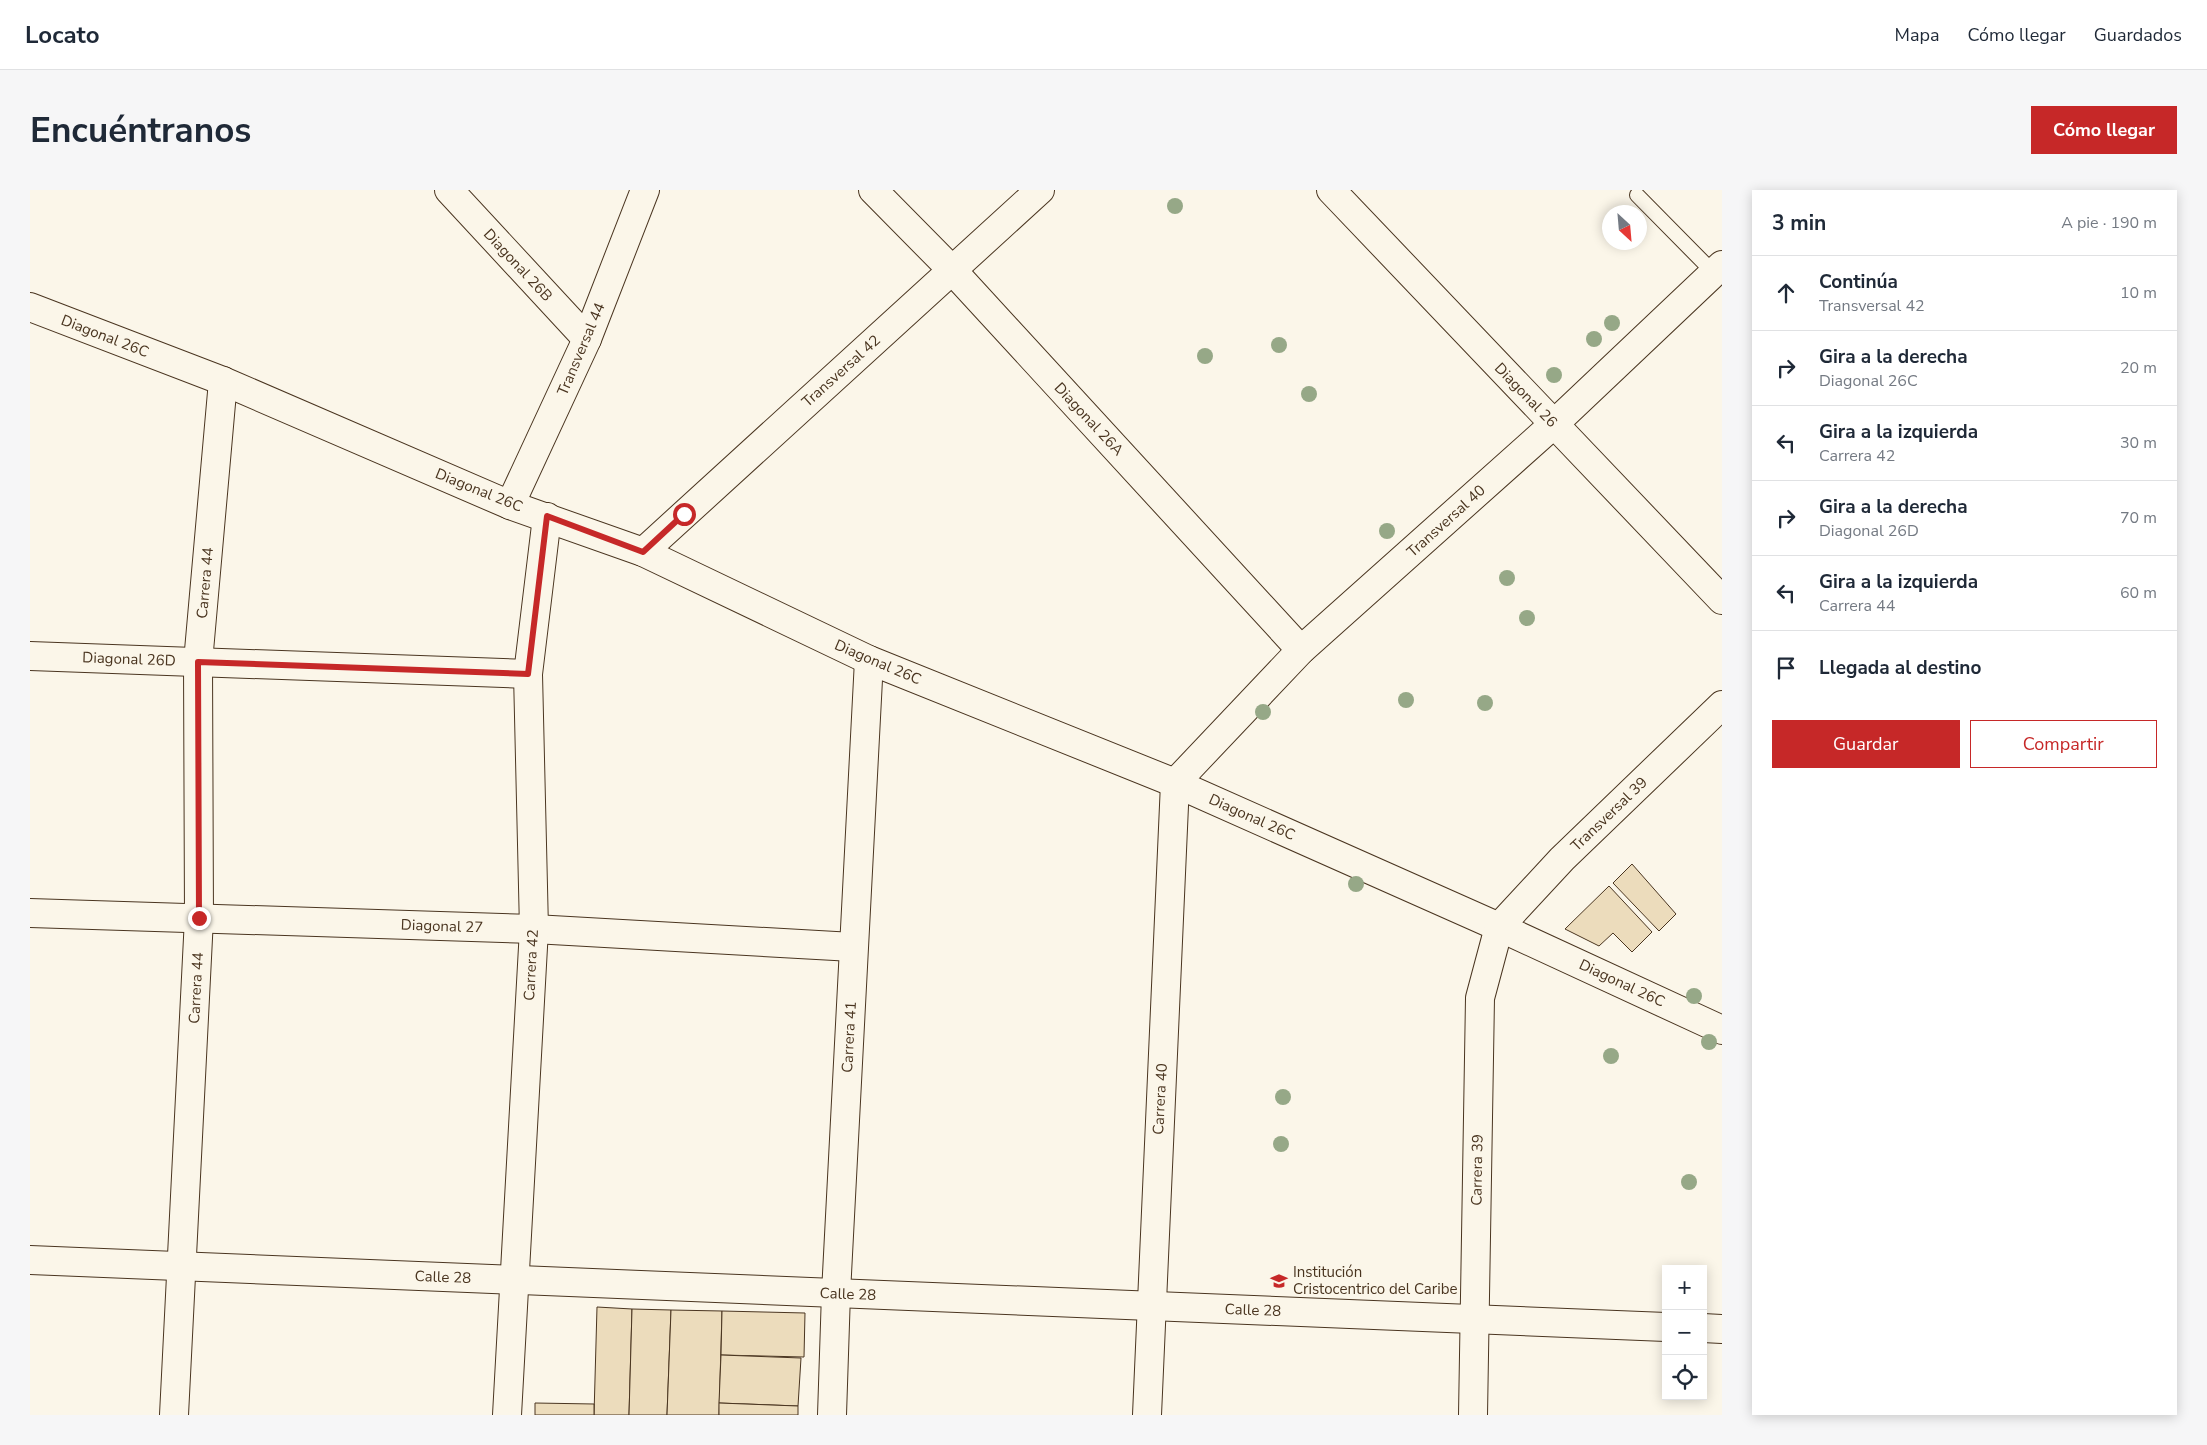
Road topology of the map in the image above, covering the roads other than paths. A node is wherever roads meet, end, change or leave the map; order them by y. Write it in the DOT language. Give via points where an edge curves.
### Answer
graph roads {
  1 [pos="449,190"];
  2 [pos="645,190"];
  3 [pos="873,190"];
  4 [pos="1040,190"];
  5 [pos="1331,190"];
  6 [pos="1637,195"];
  7 [pos="1718,269"];
  8 [pos="952,270"];
  9 [pos="30,307"];
  10 [pos="587,339"];
  11 [pos="223,381"];
  12 [pos="1554,424"];
  13 [pos="510,505"];
  14 [pos="547,516"];
  15 [pos="643,552"];
  16 [pos="1722,600"];
  17 [pos="1301,650"];
  18 [pos="30,656"];
  19 [pos="869,660"];
  20 [pos="198,662"];
  21 [pos="528,674"];
  22 [pos="1722,706"];
  23 [pos="1175,783"];
  24 [pos="30,913"];
  25 [pos="199,918"];
  26 [pos="1499,927"];
  27 [pos="534,928"];
  28 [pos="853,947"];
  29 [pos="1722,1030"];
  30 [pos="30,1260"];
  31 [pos="181,1266"];
  32 [pos="513,1280"];
  33 [pos="836,1293"];
  34 [pos="1151,1306"];
  35 [pos="1475,1319"];
  36 [pos="1662,1327"];
  37 [pos="1707,1328"];
  38 [pos="1722,1329"];
  39 [pos="174,1415"];
  40 [pos="507,1415"];
  41 [pos="832,1415"];
  42 [pos="1147,1415"];
  43 [pos="1473,1415"];
  1 -- 10 [label="street, Diagonal 26B"];
  2 -- 10 [label="street, Transversal 44"];
  3 -- 8 [label="street, Diagonal 26A"];
  4 -- 8 [label="street, Transversal 42"];
  5 -- 12 [label="street, Diagonal 26"];
  6 -- 7 [label="lane"];
  7 -- 12 [label="street, Transversal 40"];
  8 -- 15 [label="street, Transversal 42"];
  8 -- 17 [label="street, Diagonal 26A"];
  9 -- 11 [label="street, Diagonal 26C"];
  10 -- 13 [label="street, Transversal 44"];
  11 -- 13 [label="street, Diagonal 26C"];
  11 -- 20 [label="street, Carrera 44"];
  12 -- 16 [label="street, Diagonal 26"];
  12 -- 17 [label="street, Transversal 40"];
  13 -- 14 [label="street, Diagonal 26C"];
  14 -- 15 [label="street, Diagonal 26C"];
  14 -- 21 [label="street, Carrera 42"];
  15 -- 19 [label="street, Diagonal 26C"];
  17 -- 23 [label="street, Transversal 40"];
  18 -- 20 [label="street, Diagonal 26D"];
  19 -- 23 [label="street, Diagonal 26C"];
  19 -- 28 [label="street, Carrera 41"];
  20 -- 21 [label="street, Diagonal 26D"];
  20 -- 25 [label="street, Carrera 44"];
  21 -- 27 [label="street, Carrera 42"];
  22 -- 26 [label="street, Transversal 39" via="1562,859"];
  23 -- 26 [label="street, Diagonal 26C"];
  23 -- 34 [label="street, Carrera 40"];
  24 -- 25 [label="street, Diagonal 27"];
  25 -- 27 [label="street, Diagonal 27"];
  25 -- 31 [label="street, Carrera 44"];
  26 -- 29 [label="street, Diagonal 26C"];
  26 -- 35 [label="street, Carrera 39" via="1480,998"];
  27 -- 28 [label="street, Diagonal 27"];
  27 -- 32 [label="street, Carrera 42"];
  28 -- 33 [label="street, Carrera 41"];
  30 -- 31 [label="street, Calle 28"];
  31 -- 32 [label="street, Calle 28"];
  31 -- 39 [label="street, Carrera 44"];
  32 -- 33 [label="street, Calle 28"];
  32 -- 40 [label="street, Carrera 42"];
  33 -- 34 [label="street, Calle 28"];
  33 -- 41 [label="street, Carrera 41"];
  34 -- 35 [label="street, Calle 28"];
  34 -- 42 [label="street, Carrera 40"];
  35 -- 36 [label="street, Calle 28"];
  35 -- 43 [label="street, Carrera 39"];
  37 -- 38 [label="street"];
}
